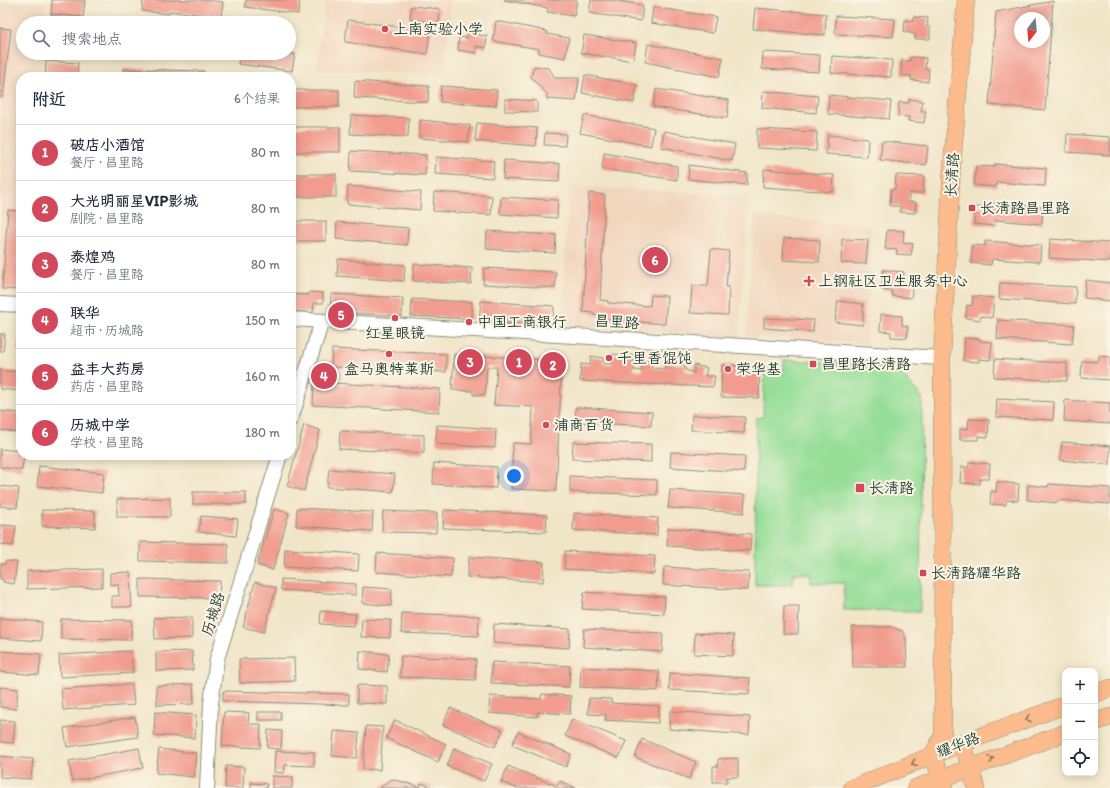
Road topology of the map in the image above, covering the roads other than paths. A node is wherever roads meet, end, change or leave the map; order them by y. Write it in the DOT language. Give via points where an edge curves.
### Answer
graph roads {
  1 [pos="966,0"];
  2 [pos="0,304"];
  3 [pos="16,305"];
  4 [pos="296,319"];
  5 [pos="322,321"];
  6 [pos="942,358"];
  7 [pos="296,403"];
  8 [pos="278,460"];
  9 [pos="1110,688"];
  10 [pos="1098,693"];
  11 [pos="1062,706"];
  12 [pos="1110,717"];
  13 [pos="1098,721"];
  14 [pos="1062,734"];
  15 [pos="944,735"];
  16 [pos="963,743"];
  17 [pos="933,755"];
  18 [pos="970,767"];
  19 [pos="943,783"];
  20 [pos="207,788"];
  21 [pos="852,788"];
  22 [pos="916,788"];
  23 [pos="976,788"];
  1 -- 6 [label="main road, 长清路" via="953,157"];
  2 -- 3 [label="street"];
  4 -- 5 [label="street, 昌里路"];
  5 -- 6 [label="street, 昌里路"];
  5 -- 7 [label="street"];
  6 -- 15 [label="main road, 长清路"];
  8 -- 20 [label="street, 历城路" via="217,659 211,703"];
  9 -- 10 [label="main road"];
  11 -- 16 [label="main road, 耀华路, one-way"];
  12 -- 13 [label="main road"];
  18 -- 14 [label="main road, 耀华路, one-way"];
  15 -- 16 [label="main road"];
  15 -- 17 [label="main road, 长清路"];
  16 -- 17 [label="main road, 耀华路"];
  16 -- 18 [label="main road"];
  17 -- 19 [label="main road"];
  17 -- 21 [label="main road, 耀华路, one-way"];
  18 -- 19 [label="main road, 耀华路"];
  18 -- 23 [label="main road"];
  19 -- 22 [label="main road, 耀华路"];
}
